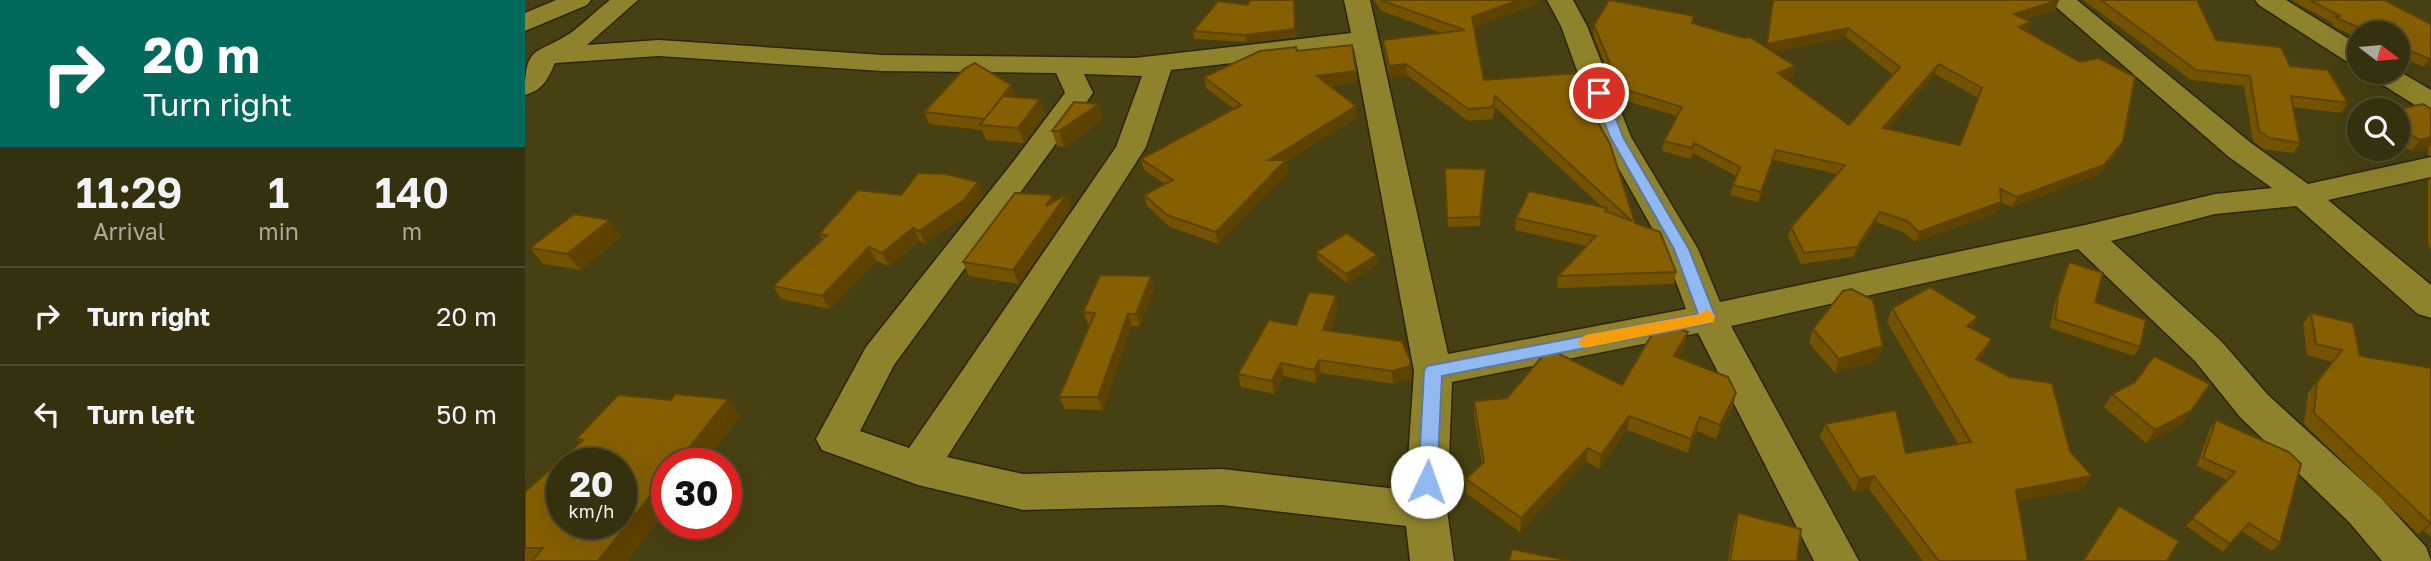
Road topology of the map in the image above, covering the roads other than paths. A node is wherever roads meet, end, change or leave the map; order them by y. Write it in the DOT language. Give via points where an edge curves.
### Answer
graph roads {
  1 [pos="578,0"];
  2 [pos="625,0"];
  3 [pos="1357,0"];
  4 [pos="1560,0"];
  5 [pos="2061,0"];
  6 [pos="2268,0"];
  7 [pos="525,23"];
  8 [pos="1364,40"];
  9 [pos="2347,49"];
  10 [pos="545,56"];
  11 [pos="1066,66"];
  12 [pos="1135,66"];
  13 [pos="2401,84"];
  14 [pos="525,86"];
  15 [pos="2431,103"];
  16 [pos="2431,167"];
  17 [pos="2302,195"];
  18 [pos="2085,236"];
  19 [pos="2431,305"];
  20 [pos="1708,318"];
  21 [pos="1433,371"];
  22 [pos="918,468"];
  23 [pos="1426,510"];
  24 [pos="1432,561"];
  25 [pos="1837,561"];
  26 [pos="2410,561"];
  1 -- 7 [label="street"];
  2 -- 10 [label="street" via="580,38"];
  3 -- 8 [label="street"];
  4 -- 20 [label="street" via="1616,137 1681,249"];
  5 -- 17 [label="street" via="2240,150"];
  6 -- 9 [label="street"];
  8 -- 12 [label="street"];
  8 -- 21 [label="street"];
  10 -- 11 [label="street" via="659,48 882,63"];
  10 -- 14 [label="street" via="534,79"];
  11 -- 12 [label="street"];
  11 -- 22 [label="street" via="1079,93 879,357 837,439"];
  12 -- 22 [label="street" via="1158,72 1131,148"];
  13 -- 15 [label="street"];
  16 -- 17 [label="street"];
  17 -- 18 [label="street" via="2215,204"];
  17 -- 19 [label="street"];
  18 -- 20 [label="street"];
  18 -- 26 [label="street" via="2208,351 2254,406 2365,510"];
  20 -- 21 [label="street"];
  20 -- 25 [label="street"];
  21 -- 23 [label="street"];
  22 -- 23 [label="street" via="1023,492 1222,487"];
  23 -- 24 [label="street"];
}
